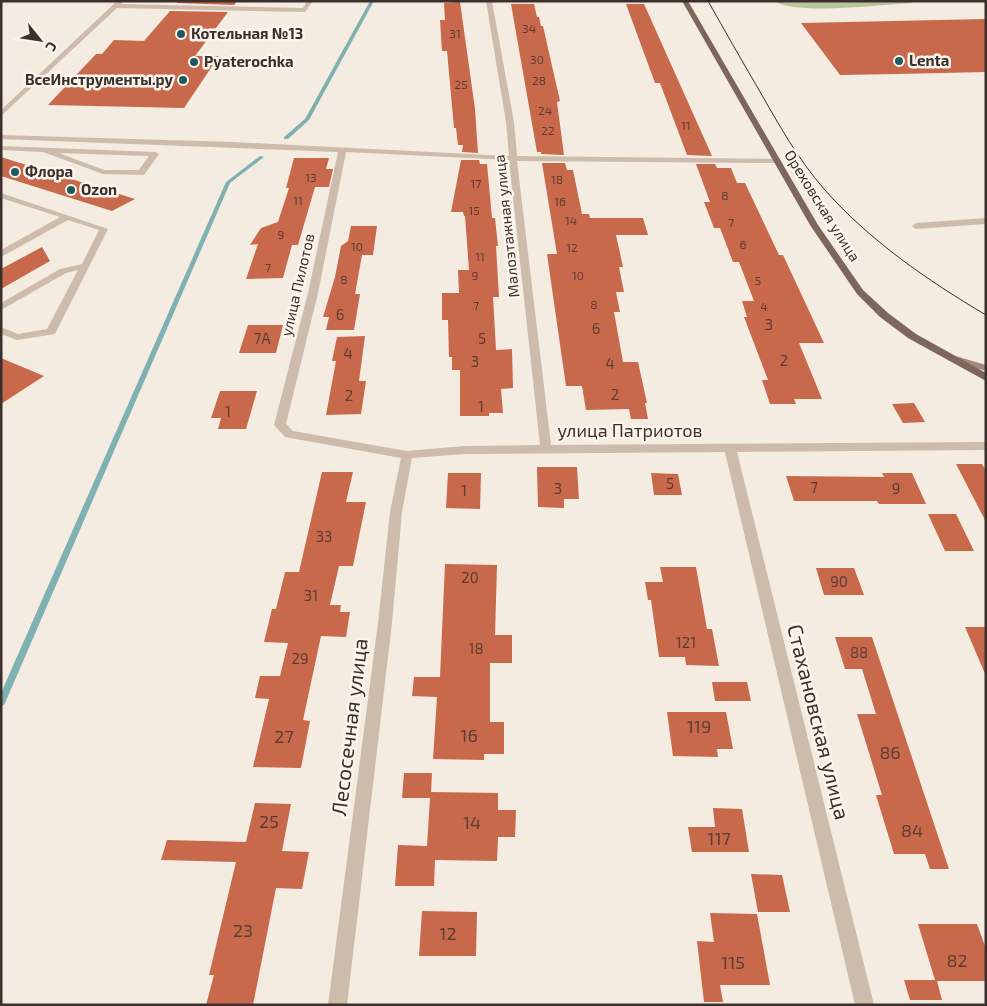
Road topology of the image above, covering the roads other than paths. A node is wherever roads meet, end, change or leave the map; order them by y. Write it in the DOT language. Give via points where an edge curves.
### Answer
graph roads {
  1 [pos="263,1"];
  2 [pos="310,1"];
  3 [pos="489,1"];
  4 [pos="685,1"];
  5 [pos="118,3"];
  6 [pos="258,9"];
  7 [pos="1,114"];
  8 [pos="1,137"];
  9 [pos="1,148"];
  10 [pos="45,150"];
  11 [pos="342,150"];
  12 [pos="513,159"];
  13 [pos="776,161"];
  14 [pos="1,195"];
  15 [pos="67,217"];
  16 [pos="986,221"];
  17 [pos="972,223"];
  18 [pos="916,226"];
  19 [pos="986,227"];
  20 [pos="1,254"];
  21 [pos="87,265"];
  22 [pos="1,307"];
  23 [pos="1,330"];
  24 [pos="945,356"];
  25 [pos="986,368"];
  26 [pos="986,378"];
  27 [pos="280,425"];
  28 [pos="986,446"];
  29 [pos="546,449"];
  30 [pos="730,449"];
  31 [pos="407,455"];
  32 [pos="337,1005"];
  33 [pos="865,1005"];
  1 -- 6 [label="street"];
  2 -- 6 [label="street" via="305,10"];
  3 -- 12 [label="street, Малоэтажная улица" via="510,122"];
  4 -- 13 [label="main road, Ореховская улица"];
  5 -- 6 [label="street"];
  5 -- 7 [label="street"];
  8 -- 11 [label="street"];
  9 -- 10 [label="street"];
  10 -- 10 [label="street" via="95,152 155,154 141,173 103,172"];
  11 -- 12 [label="street"];
  11 -- 27 [label="street, улица Пилотов" via="313,293"];
  12 -- 13 [label="street"];
  12 -- 29 [label="street, Малоэтажная улица"];
  13 -- 24 [label="main road, Ореховская улица" via="814,225 860,292 884,315"];
  14 -- 15 [label="street"];
  15 -- 20 [label="street"];
  15 -- 21 [label="street" via="104,229"];
  16 -- 17 [label="street"];
  17 -- 18 [label="street"];
  17 -- 19 [label="street"];
  21 -- 22 [label="street" via="63,271"];
  21 -- 23 [label="street" via="51,332 17,337"];
  24 -- 25 [label="main road"];
  24 -- 26 [label="main road, Ореховская улица"];
  27 -- 31 [label="street, улица Патриотов" via="290,434"];
  28 -- 30 [label="street, улица Патриотов"];
  29 -- 30 [label="street, улица Патриотов"];
  29 -- 31 [label="street, улица Патриотов" via="464,450"];
  30 -- 33 [label="street, Стахановская улица"];
  31 -- 32 [label="street, Лесосечная улица" via="396,512"];
}
